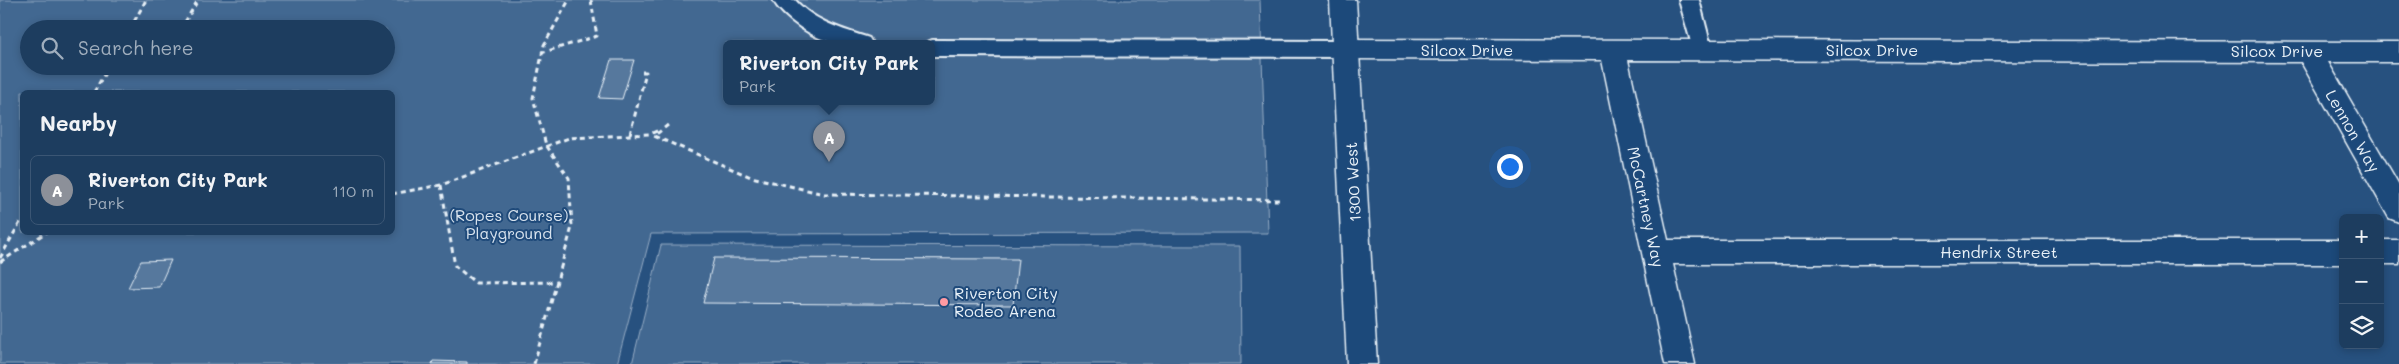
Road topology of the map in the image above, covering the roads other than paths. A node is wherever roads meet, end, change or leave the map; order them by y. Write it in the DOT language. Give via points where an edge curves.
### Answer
graph roads {
  1 [pos="782,0"];
  2 [pos="1343,0"];
  3 [pos="1689,0"];
  4 [pos="846,40"];
  5 [pos="935,48"];
  6 [pos="1346,50"];
  7 [pos="1613,50"];
  8 [pos="1702,50"];
  9 [pos="2308,52"];
  10 [pos="2399,52"];
  11 [pos="2399,210"];
  12 [pos="1656,252"];
  13 [pos="2339,252"];
  14 [pos="2384,252"];
  15 [pos="2399,252"];
  16 [pos="1362,364"];
  17 [pos="1680,364"];
  1 -- 4 [label="lane" via="809,23"];
  2 -- 6 [label="street, 1300 West"];
  3 -- 8 [label="lane"];
  5 -- 6 [label="lane"];
  6 -- 7 [label="street, Silcox Drive"];
  6 -- 16 [label="street, 1300 West"];
  7 -- 8 [label="street, Silcox Drive"];
  7 -- 12 [label="street, McCartney Way"];
  8 -- 9 [label="street, Silcox Drive"];
  9 -- 10 [label="street, Silcox Drive"];
  9 -- 11 [label="street, Lennon Way"];
  12 -- 13 [label="street, Hendrix Street"];
  12 -- 17 [label="street, McCartney Way"];
  14 -- 15 [label="street"];
}
